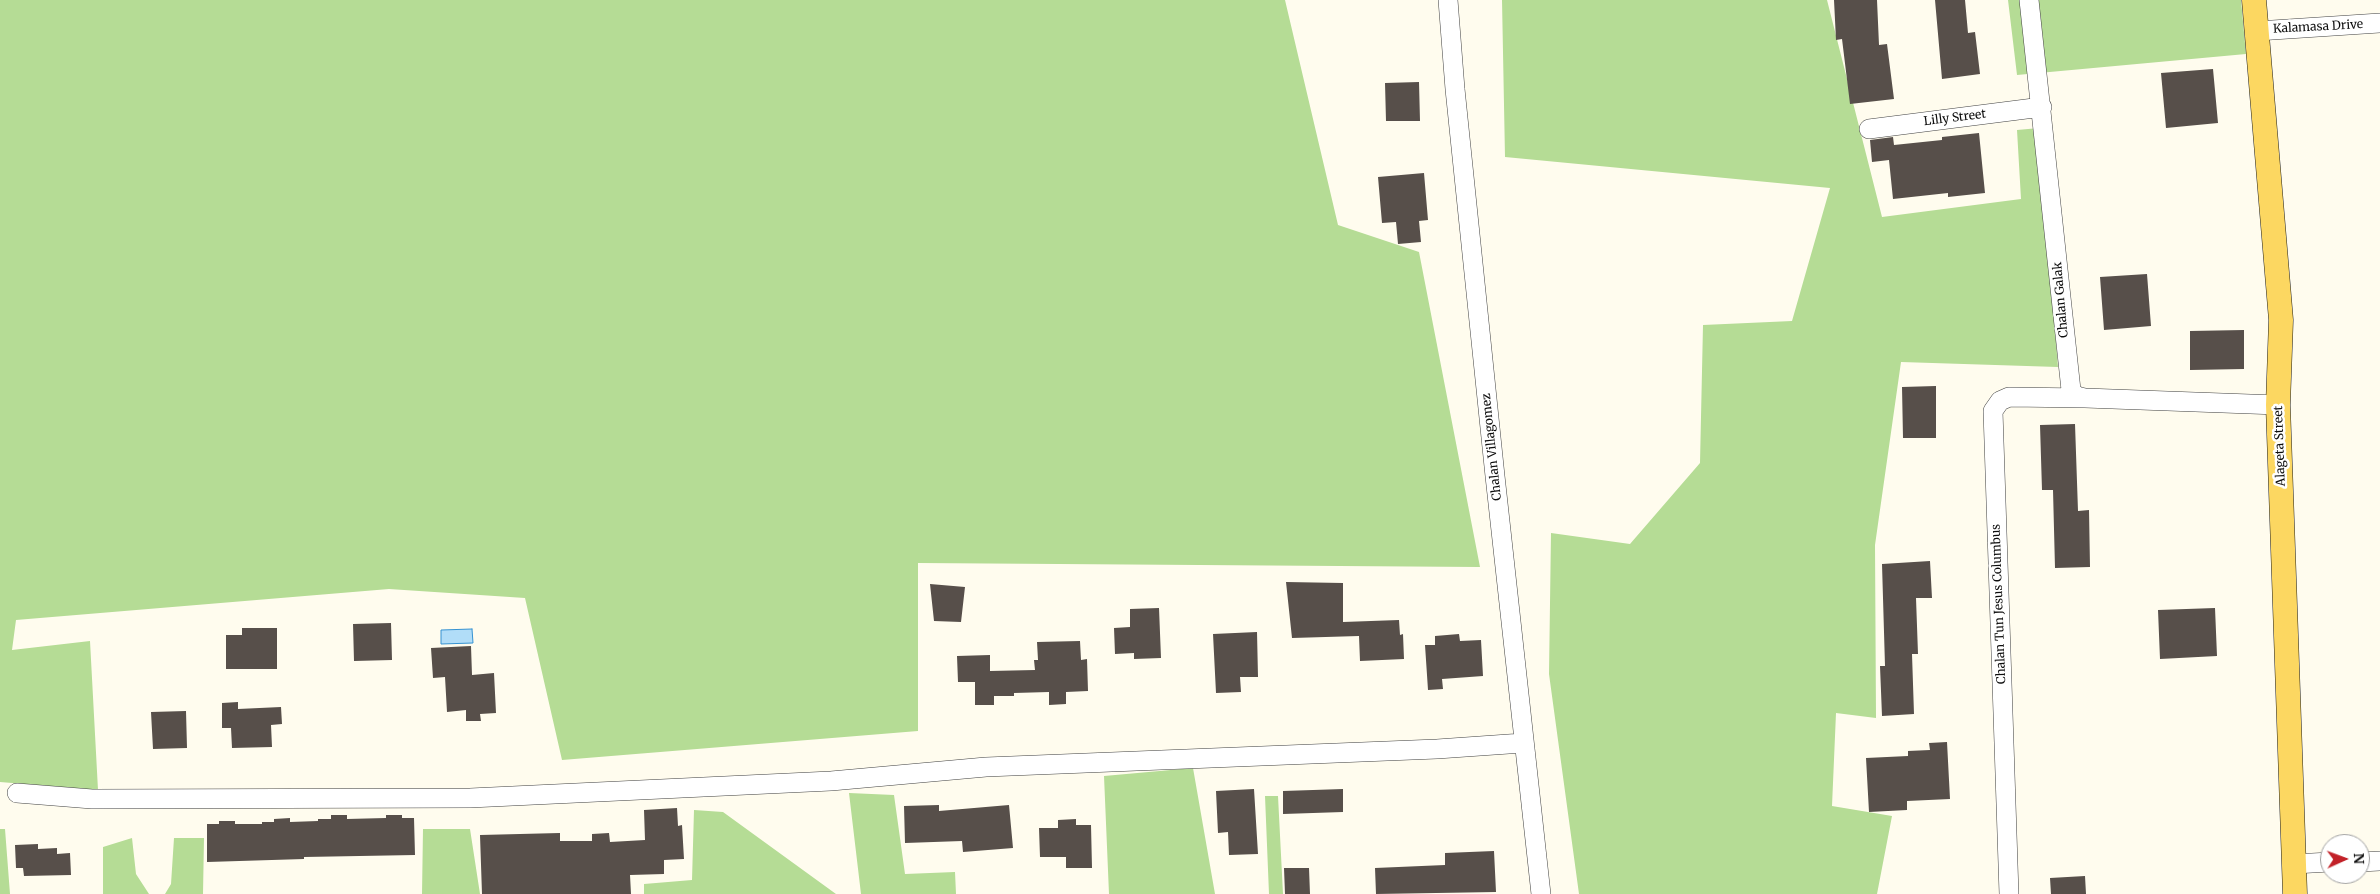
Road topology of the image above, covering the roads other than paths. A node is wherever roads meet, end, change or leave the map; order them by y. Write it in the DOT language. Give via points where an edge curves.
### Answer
graph roads {
  1 [pos="1448,0"];
  2 [pos="2029,0"];
  3 [pos="2254,0"];
  4 [pos="2380,23"];
  5 [pos="2257,31"];
  6 [pos="2042,107"];
  7 [pos="1869,129"];
  8 [pos="2084,398"];
  9 [pos="2278,405"];
  10 [pos="1523,744"];
  11 [pos="17,793"];
  12 [pos="2320,863"];
  13 [pos="2294,864"];
  14 [pos="1541,894"];
  15 [pos="2009,894"];
  16 [pos="2295,894"];
  1 -- 10 [label="street, Chalan Villagomez"];
  2 -- 6 [label="street, Chalan Galak"];
  3 -- 5 [label="main road, Alageta Street"];
  4 -- 5 [label="street, Kalamasa Drive"];
  5 -- 9 [label="main road, Alageta Street" via="2281,320"];
  6 -- 7 [label="street, Lilly Street"];
  6 -- 8 [label="street, Chalan Galak" via="2068,383 2073,393"];
  8 -- 9 [label="street"];
  8 -- 15 [label="street, Chalan Tun Jesus Columbus" via="2009,397 2000,401 1993,412"];
  9 -- 13 [label="main road, Alageta Street"];
  10 -- 11 [label="street" via="986,767 831,781 470,798 92,799"];
  10 -- 14 [label="street, Chalan Villagomez"];
  12 -- 13 [label="street"];
  13 -- 16 [label="main road, Alageta Street"];
}
